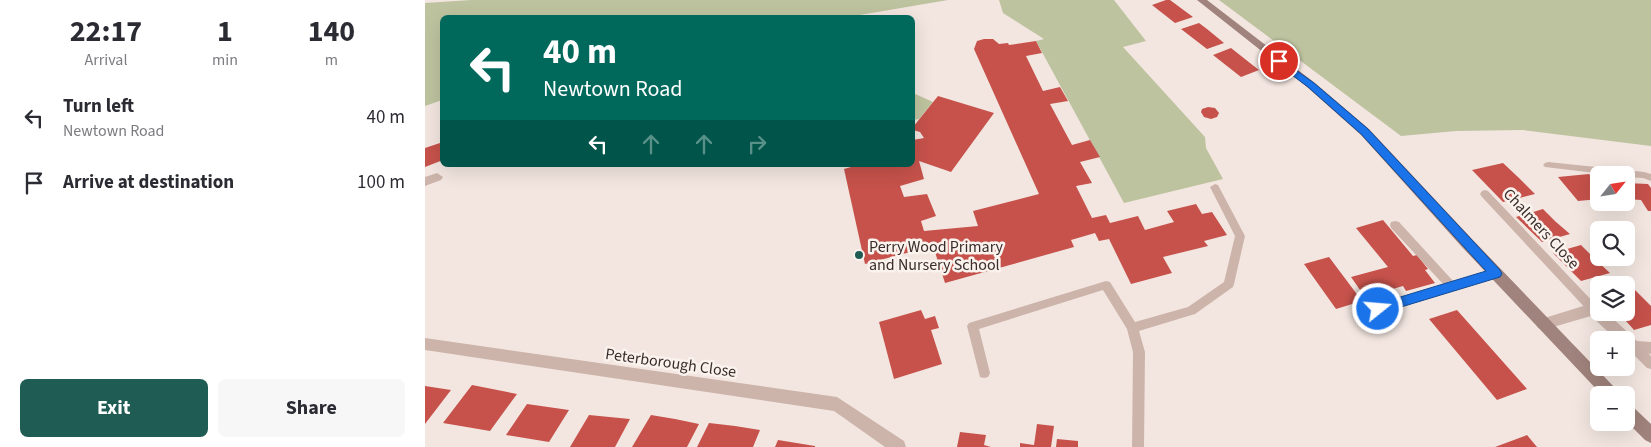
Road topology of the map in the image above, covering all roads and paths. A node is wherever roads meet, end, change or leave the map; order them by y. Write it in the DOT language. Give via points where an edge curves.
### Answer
graph roads {
  1 [pos="1201,0"];
  2 [pos="1548,166"];
  3 [pos="437,178"];
  4 [pos="1651,178"];
  5 [pos="425,182"];
  6 [pos="1215,187"];
  7 [pos="1485,194"];
  8 [pos="1395,225"];
  9 [pos="1495,274"];
  10 [pos="1452,287"];
  11 [pos="1590,306"];
  12 [pos="1378,309"];
  13 [pos="1590,310"];
  14 [pos="1606,321"];
  15 [pos="1543,324"];
  16 [pos="1132,328"];
  17 [pos="1617,331"];
  18 [pos="425,344"];
  19 [pos="1635,347"];
  20 [pos="1635,348"];
  21 [pos="1651,348"];
  22 [pos="1651,364"];
  23 [pos="984,373"];
  24 [pos="1603,386"];
  25 [pos="1635,419"];
  26 [pos="1651,435"];
  27 [pos="898,447"];
  28 [pos="1138,447"];
  1 -- 9 [label="main road" via="1311,85 1365,132"];
  2 -- 4 [label="lane"];
  3 -- 5 [label="street"];
  6 -- 16 [label="lane" via="1240,236 1229,284 1191,311"];
  7 -- 11 [label="lane, Chalmers Close"];
  8 -- 10 [label="lane"];
  9 -- 10 [label="lane"];
  9 -- 15 [label="main road"];
  10 -- 12 [label="lane"];
  13 -- 15 [label="street"];
  14 -- 17 [label="street, Chalmers Close"];
  15 -- 24 [label="main road"];
  16 -- 23 [label="lane" via="1106,285 973,326"];
  16 -- 28 [label="lane" via="1139,352"];
  18 -- 27 [label="street, Peterborough Close" via="837,404"];
  19 -- 21 [label="street"];
  20 -- 22 [label="lane"];
  25 -- 26 [label="main road"];
}
